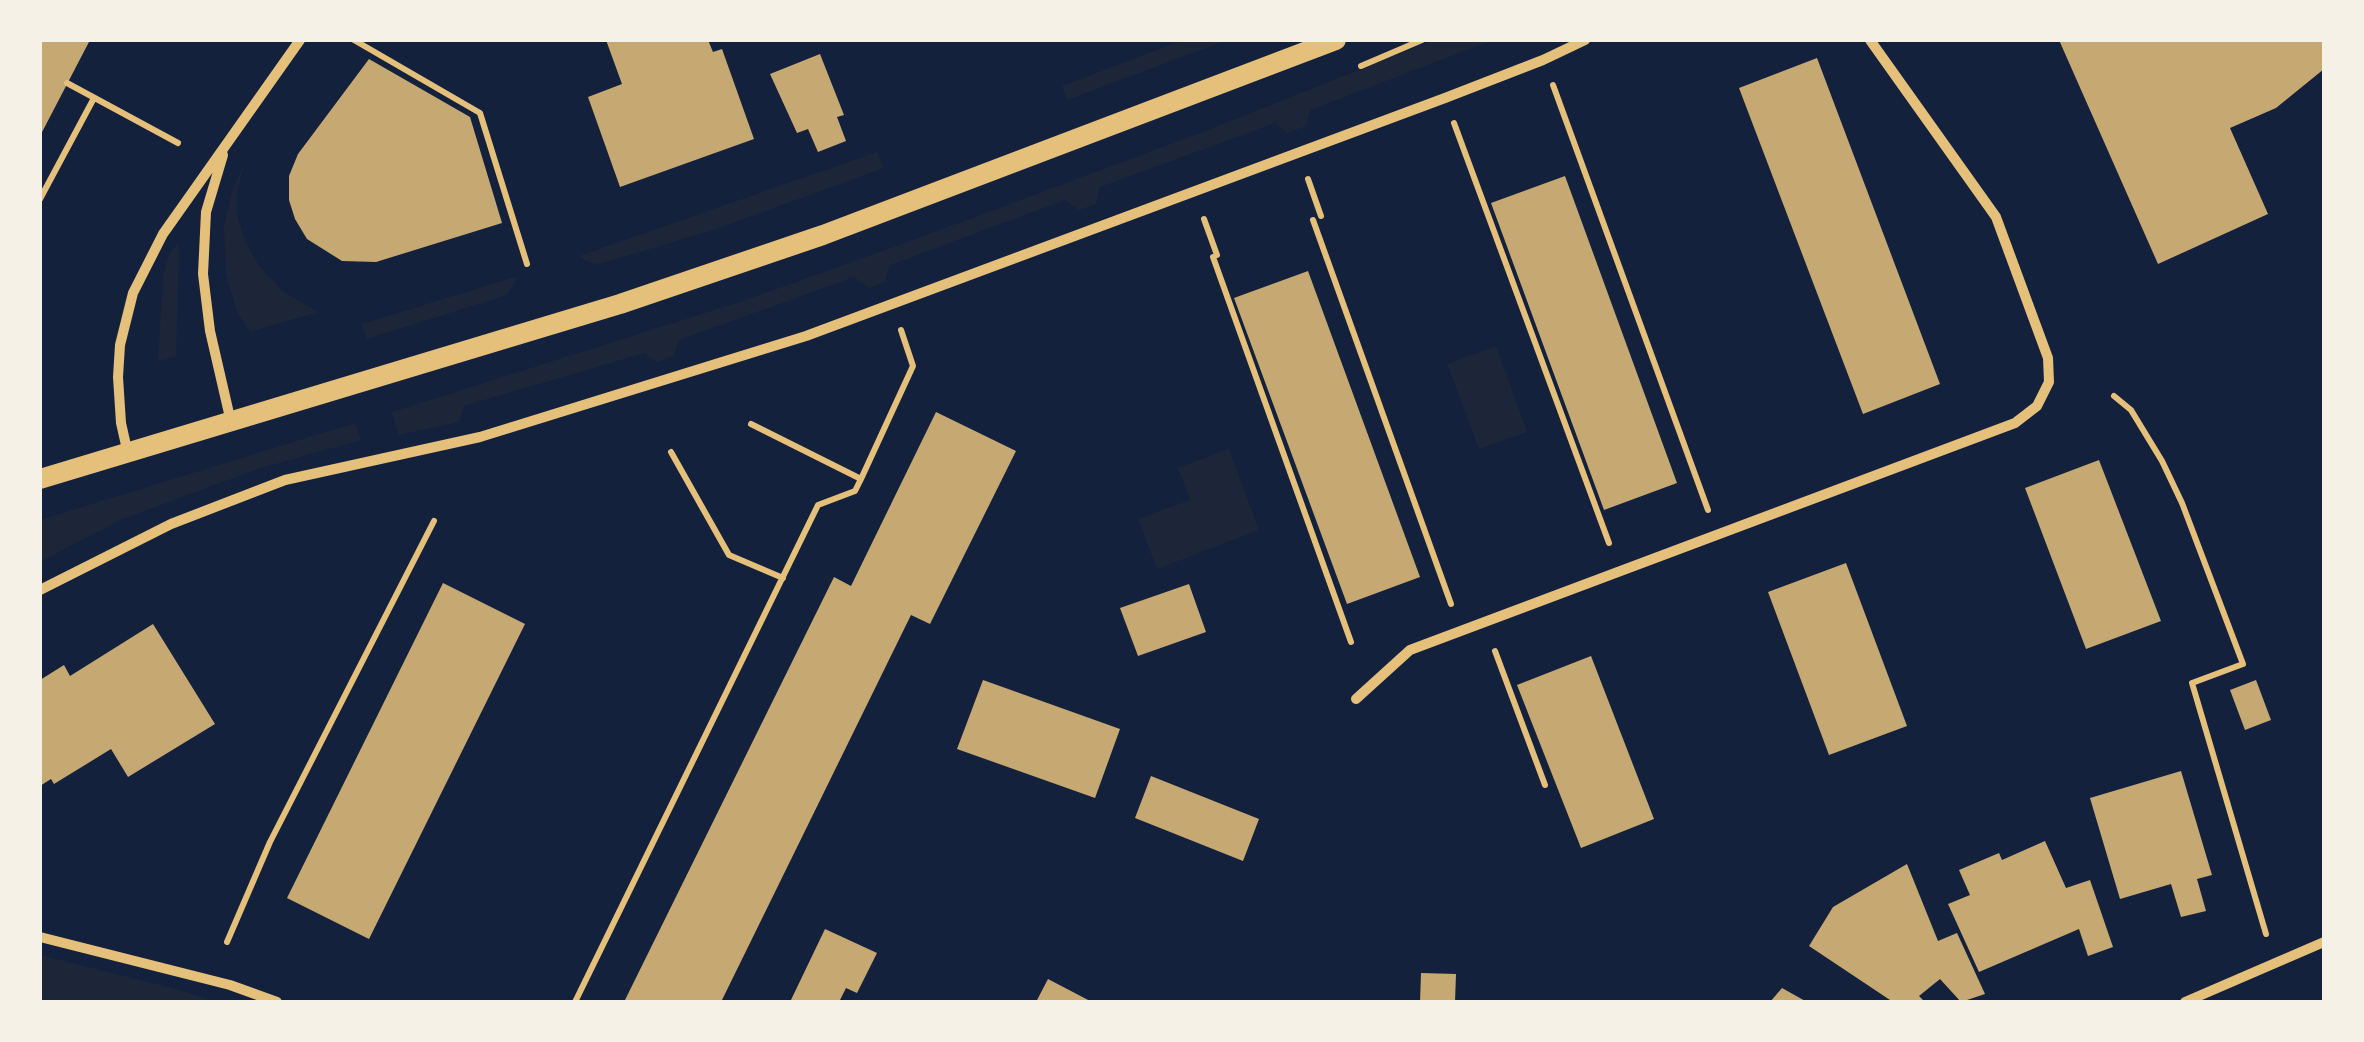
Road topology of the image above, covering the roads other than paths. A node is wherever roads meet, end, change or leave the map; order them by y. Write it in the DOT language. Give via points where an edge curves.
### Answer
graph roads {
  1 [pos="300,40"];
  2 [pos="1336,40"];
  3 [pos="1585,40"];
  4 [pos="1870,40"];
  5 [pos="226,147"];
  6 [pos="231,424"];
  7 [pos="128,454"];
  8 [pos="40,480"];
  9 [pos="40,590"];
  10 [pos="1356,699"];
  11 [pos="40,937"];
  12 [pos="2324,942"];
  13 [pos="277,1002"];
  14 [pos="2185,1002"];
  1 -- 5 [label="street"];
  2 -- 6 [label="main road" via="822,235"];
  3 -- 9 [label="street" via="806,336 480,437 285,480 171,524"];
  4 -- 10 [label="street" via="1996,217 2048,358 2049,382 2037,406 2015,423 1410,650"];
  5 -- 6 [label="street" via="206,212 203,274"];
  5 -- 7 [label="street" via="163,234 133,293 118,377"];
  6 -- 7 [label="main road"];
  7 -- 8 [label="main road"];
  11 -- 13 [label="street"];
  12 -- 14 [label="street"];
}
